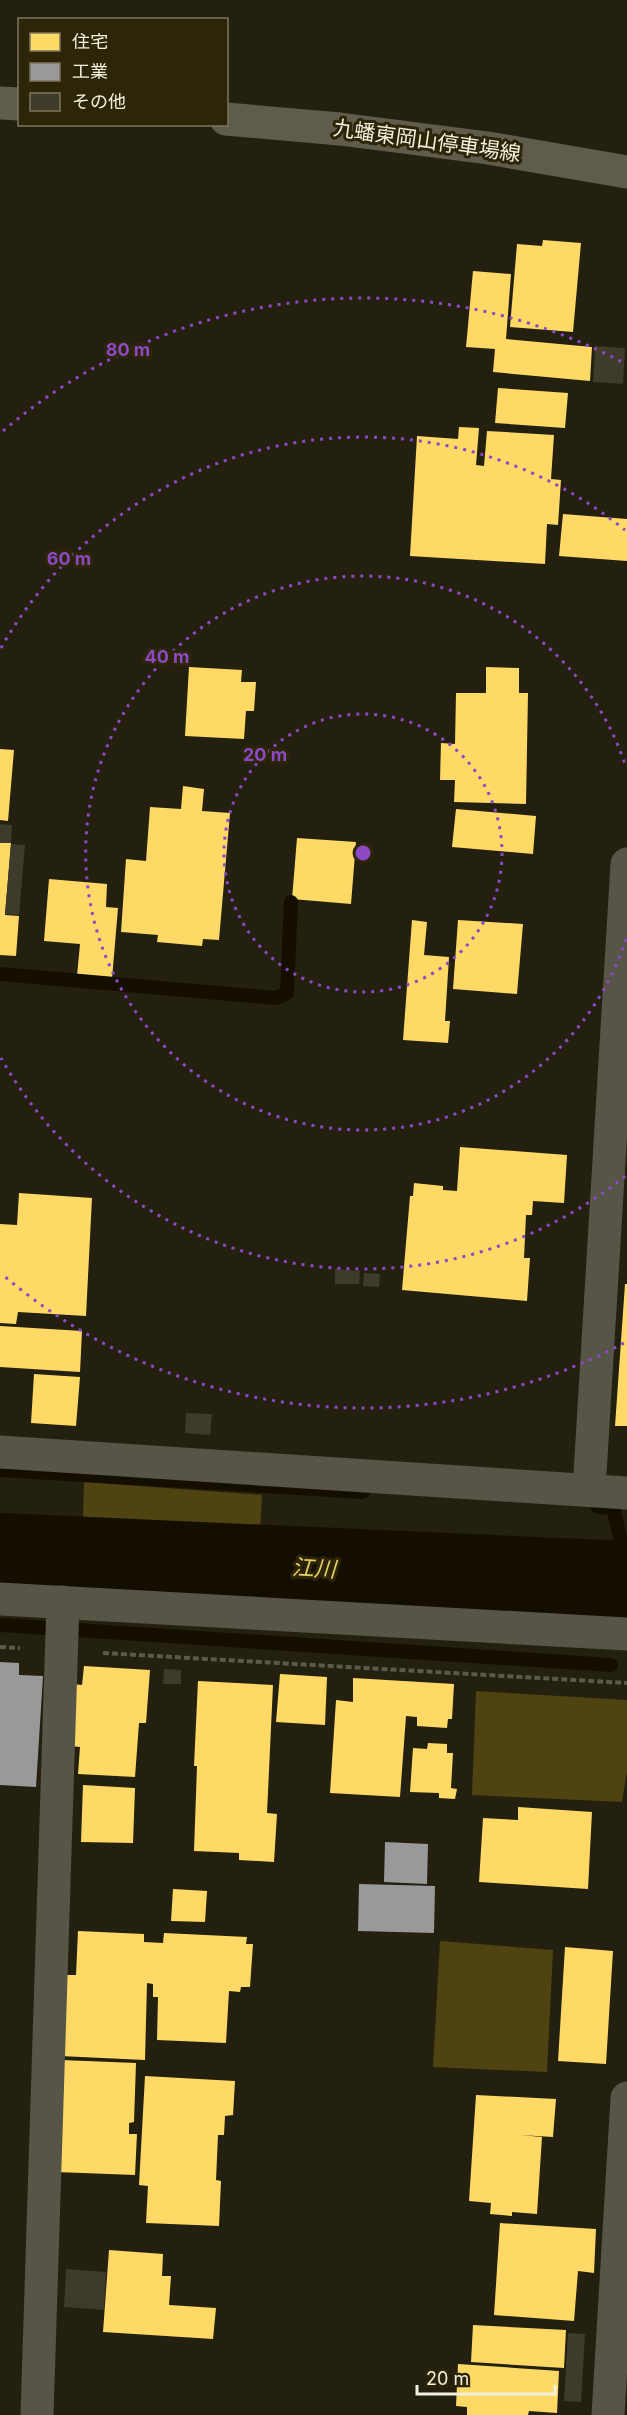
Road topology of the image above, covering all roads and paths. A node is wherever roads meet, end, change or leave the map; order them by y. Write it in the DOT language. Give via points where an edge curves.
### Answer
graph roads {
  1 [pos="0,103"];
  2 [pos="18,104"];
  3 [pos="228,119"];
  4 [pos="627,172"];
  5 [pos="627,864"];
  6 [pos="0,1452"];
  7 [pos="610,1492"];
  8 [pos="0,1599"];
  9 [pos="62,1629"];
  10 [pos="627,1634"];
  11 [pos="0,1647"];
  12 [pos="627,1683"];
  13 [pos="627,2098"];
  14 [pos="37,2415"];
  15 [pos="608,2415"];
  1 -- 2 [label="main road"];
  3 -- 4 [label="main road, 九蟠東岡山停車場線" via="488,147"];
  5 -- 7 [label="street"];
  6 -- 7 [label="street"];
  8 -- 9 [label="street"];
  9 -- 10 [label="street"];
  9 -- 11 [label="path"];
  9 -- 12 [label="path"];
  9 -- 14 [label="street"];
  13 -- 15 [label="street"];
}
